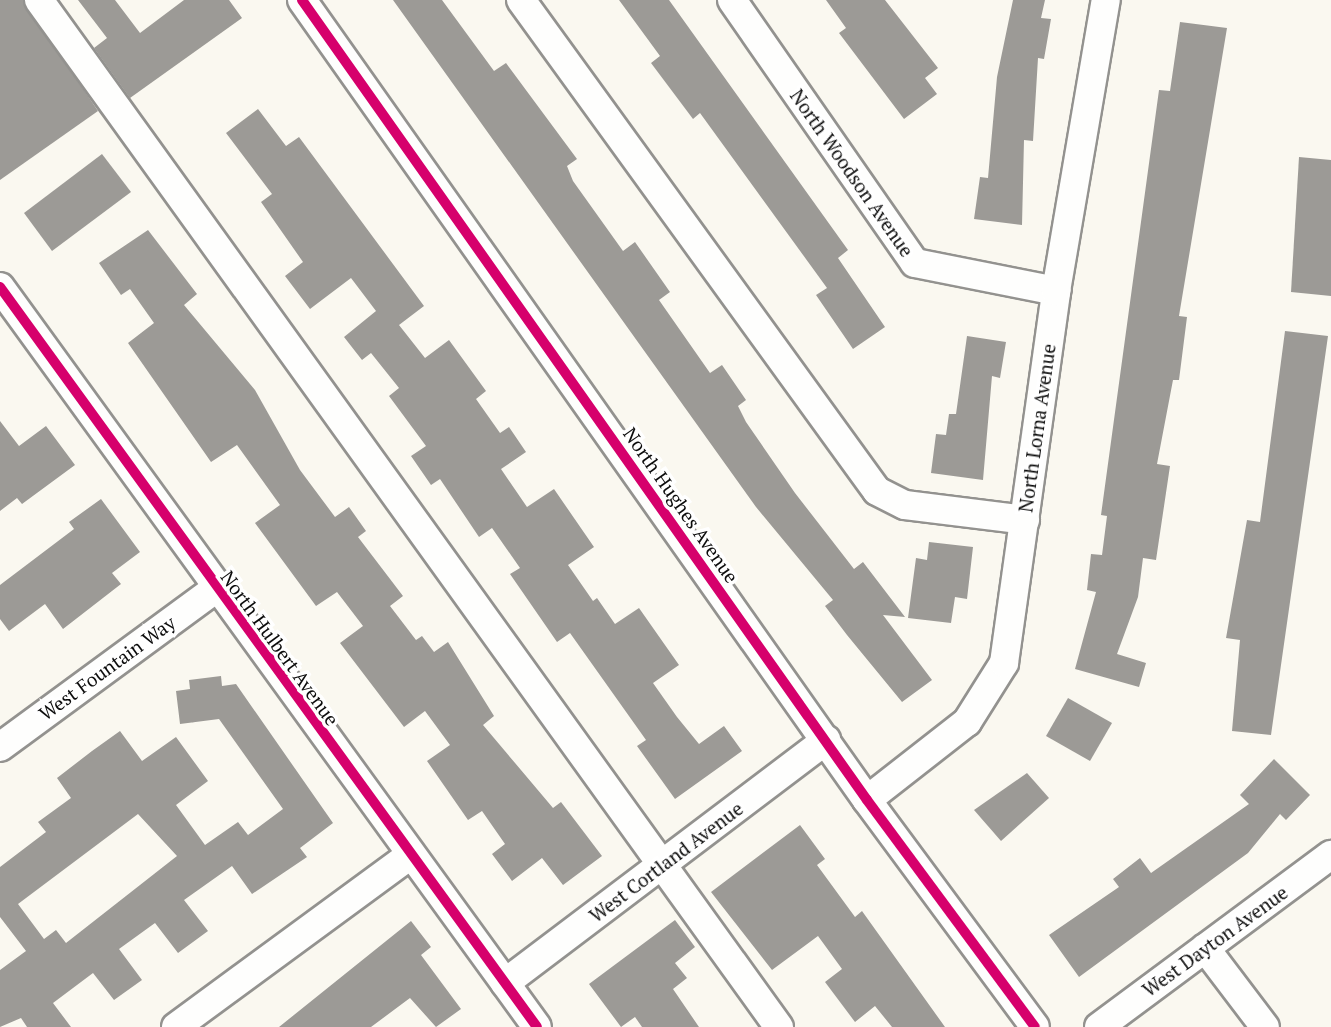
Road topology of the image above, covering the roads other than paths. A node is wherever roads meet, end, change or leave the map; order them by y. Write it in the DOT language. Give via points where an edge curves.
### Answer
graph roads {
  1 [pos="39,0"];
  2 [pos="302,0"];
  3 [pos="521,0"];
  4 [pos="732,0"];
  5 [pos="1106,0"];
  6 [pos="0,287"];
  7 [pos="1056,291"];
  8 [pos="10,325"];
  9 [pos="1025,520"];
  10 [pos="215,589"];
  11 [pos="826,740"];
  12 [pos="0,747"];
  13 [pos="867,800"];
  14 [pos="1331,855"];
  15 [pos="409,856"];
  16 [pos="662,864"];
  17 [pos="1205,948"];
  18 [pos="505,983"];
  19 [pos="176,1027"];
  20 [pos="537,1027"];
  21 [pos="779,1027"];
  22 [pos="1035,1027"];
  23 [pos="1098,1027"];
  24 [pos="1265,1027"];
  1 -- 16 [label="street"];
  2 -- 11 [label="street, North Hughes Avenue"];
  3 -- 9 [label="street" via="877,491 905,505"];
  4 -- 7 [label="street, North Woodson Avenue" via="915,263"];
  5 -- 7 [label="street, North Lorna Avenue"];
  6 -- 8 [label="street, North Hulbert Avenue"];
  7 -- 9 [label="street, North Lorna Avenue"];
  8 -- 10 [label="street, North Hulbert Avenue"];
  9 -- 13 [label="street, North Lorna Avenue" via="1004,663 967,722"];
  10 -- 12 [label="street, West Fountain Way"];
  10 -- 15 [label="street, North Hulbert Avenue"];
  11 -- 13 [label="street, North Hughes Avenue"];
  11 -- 16 [label="street, West Cortland Avenue"];
  13 -- 22 [label="street, North Hughes Avenue"];
  14 -- 17 [label="street, West Dayton Avenue"];
  15 -- 18 [label="street, North Hulbert Avenue"];
  15 -- 19 [label="street"];
  16 -- 18 [label="street, West Cortland Avenue"];
  16 -- 21 [label="street"];
  17 -- 23 [label="street, West Dayton Avenue"];
  17 -- 24 [label="street"];
  18 -- 20 [label="street, North Hulbert Avenue"];
}
